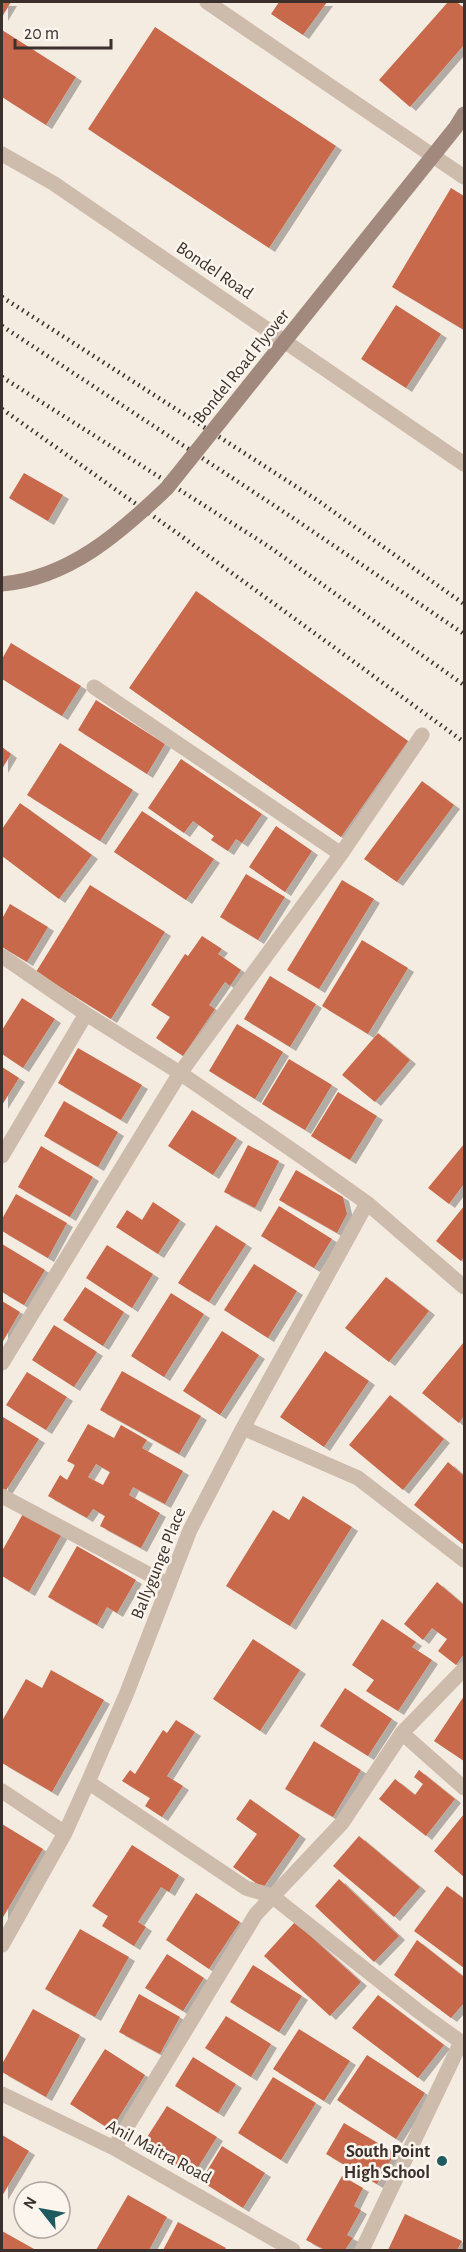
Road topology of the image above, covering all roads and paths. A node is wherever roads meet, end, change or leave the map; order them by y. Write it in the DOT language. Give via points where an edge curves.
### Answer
graph roads {
  1 [pos="207,2"];
  2 [pos="465,114"];
  3 [pos="2,154"];
  4 [pos="465,177"];
  5 [pos="465,464"];
  6 [pos="2,584"];
  7 [pos="94,687"];
  8 [pos="422,735"];
  9 [pos="341,854"];
  10 [pos="2,956"];
  11 [pos="86,1014"];
  12 [pos="180,1073"];
  13 [pos="2,1156"];
  14 [pos="367,1203"];
  15 [pos="465,1287"];
  16 [pos="2,1363"];
  17 [pos="243,1428"];
  18 [pos="2,1496"];
  19 [pos="465,1560"];
  20 [pos="169,1585"];
  21 [pos="465,1669"];
  22 [pos="402,1733"];
  23 [pos="88,1782"];
  24 [pos="465,1788"];
  25 [pos="2,1791"];
  26 [pos="65,1833"];
  27 [pos="272,1896"];
  28 [pos="2,1945"];
  29 [pos="2,2094"];
  30 [pos="114,2148"];
  31 [pos="293,2250"];
  32 [pos="362,2250"];
  1 -- 4 [label="street"];
  2 -- 6 [label="main road, Bondel Road Flyover, bridge" via="167,489 129,524 73,563"];
  3 -- 5 [label="street, Bondel Road" via="53,183"];
  7 -- 9 [label="street"];
  8 -- 9 [label="street"];
  9 -- 12 [label="street"];
  10 -- 11 [label="street"];
  11 -- 12 [label="street"];
  11 -- 13 [label="street"];
  12 -- 14 [label="street"];
  12 -- 16 [label="street"];
  14 -- 15 [label="street"];
  14 -- 17 [label="street, Ballygunge Place"];
  17 -- 19 [label="street" via="358,1478"];
  17 -- 20 [label="street, Ballygunge Place" via="190,1530"];
  18 -- 20 [label="street"];
  20 -- 23 [label="street, Ballygunge Place"];
  21 -- 22 [label="street"];
  22 -- 24 [label="street"];
  22 -- 27 [label="street" via="342,1823"];
  23 -- 26 [label="street, Ballygunge Place"];
  23 -- 27 [label="street" via="246,1888"];
  25 -- 26 [label="street"];
  26 -- 28 [label="street, Ballygunge Place"];
  27 -- 30 [label="street" via="255,1914"];
  27 -- 32 [label="street" via="461,2042"];
  29 -- 30 [label="street, Anil Maitra Road"];
  30 -- 31 [label="street, Anil Maitra Road"];
}
